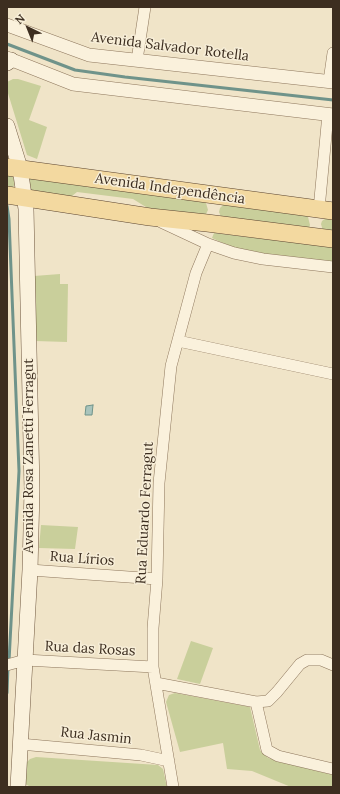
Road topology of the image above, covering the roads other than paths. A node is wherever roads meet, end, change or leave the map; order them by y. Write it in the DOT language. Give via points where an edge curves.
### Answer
graph roads {
  1 [pos="145,7"];
  2 [pos="7,25"];
  3 [pos="333,53"];
  4 [pos="138,60"];
  5 [pos="8,61"];
  6 [pos="331,82"];
  7 [pos="330,114"];
  8 [pos="7,126"];
  9 [pos="13,163"];
  10 [pos="7,195"];
  11 [pos="209,195"];
  12 [pos="24,198"];
  13 [pos="326,210"];
  14 [pos="150,217"];
  15 [pos="207,223"];
  16 [pos="331,239"];
  17 [pos="208,244"];
  18 [pos="333,267"];
  19 [pos="178,341"];
  20 [pos="333,374"];
  21 [pos="30,570"];
  22 [pos="157,579"];
  23 [pos="25,660"];
  24 [pos="7,665"];
  25 [pos="333,665"];
  26 [pos="153,667"];
  27 [pos="156,683"];
  28 [pos="256,702"];
  29 [pos="20,744"];
  30 [pos="169,761"];
  31 [pos="333,769"];
  32 [pos="18,787"];
  33 [pos="173,787"];
  1 -- 4 [label="street"];
  2 -- 4 [label="street, Avenida Salvador Rotella" via="89,55"];
  3 -- 6 [label="street"];
  4 -- 6 [label="street, Avenida Salvador Rotella"];
  5 -- 7 [label="street" via="73,84"];
  7 -- 13 [label="street"];
  8 -- 9 [label="main road, Avenida Rosa Zanetti Ferragut"];
  9 -- 11 [label="main road, Avenida Independência"];
  9 -- 12 [label="main road, Avenida Rosa Zanetti Ferragut"];
  10 -- 12 [label="main road, Avenida Independência"];
  11 -- 13 [label="main road, Avenida Independência"];
  11 -- 15 [label="main road" via="213,206"];
  12 -- 14 [label="main road, Avenida Independência"];
  12 -- 21 [label="main road, Avenida Rosa Zanetti Ferragut" via="32,490"];
  13 -- 16 [label="main road" via="317,226 318,233"];
  14 -- 15 [label="main road, Avenida Independência"];
  14 -- 17 [label="street"];
  15 -- 16 [label="main road, Avenida Independência"];
  17 -- 18 [label="street" via="263,259"];
  17 -- 19 [label="street, Rua Eduardo Ferragut" via="196,273"];
  19 -- 20 [label="street"];
  19 -- 22 [label="street, Rua Eduardo Ferragut" via="171,366 159,482"];
  21 -- 22 [label="street, Rua Lírios"];
  21 -- 23 [label="main road, Avenida Rosa Zanetti Ferragut"];
  22 -- 26 [label="street, Rua Eduardo Ferragut"];
  23 -- 24 [label="street, Rua das Rosas"];
  23 -- 26 [label="street, Rua das Rosas"];
  23 -- 29 [label="main road, Avenida Rosa Zanetti Ferragut"];
  25 -- 28 [label="street" via="321,660 307,660 300,664 268,700"];
  26 -- 27 [label="street, Rua Eduardo Ferragut"];
  27 -- 28 [label="street"];
  27 -- 30 [label="street, Rua Eduardo Ferragut"];
  28 -- 31 [label="street" via="267,750 278,756"];
  29 -- 30 [label="street, Rua Jasmin" via="141,755"];
  29 -- 32 [label="main road, Avenida Rosa Zanetti Ferragut"];
  30 -- 33 [label="street, Rua Eduardo Ferragut"];
}
